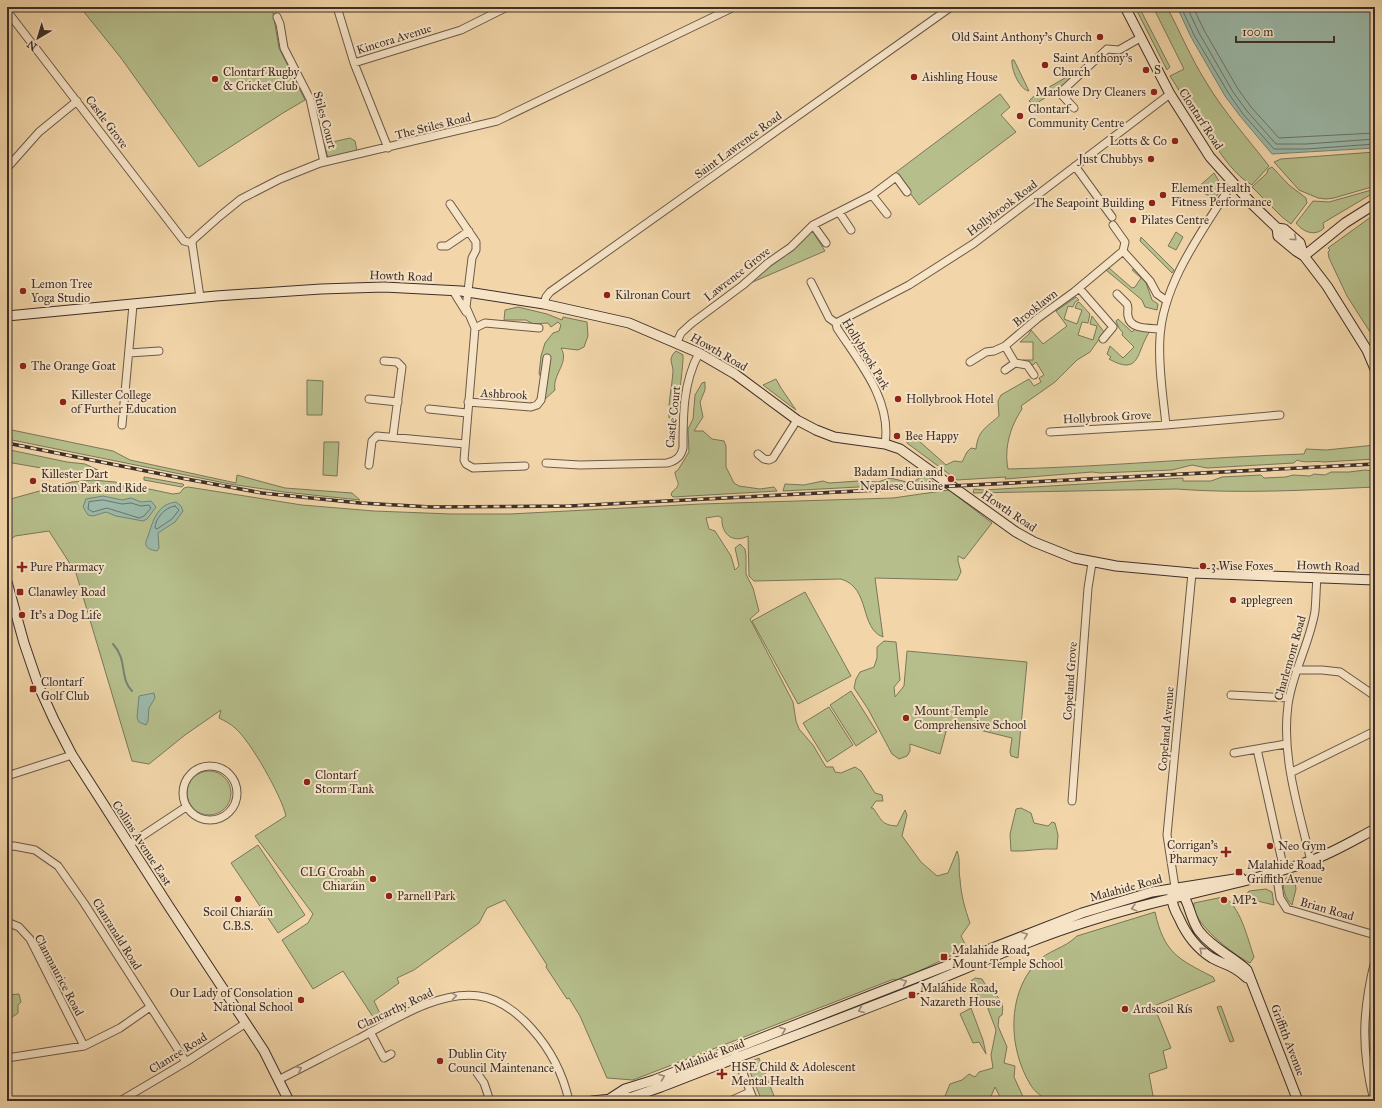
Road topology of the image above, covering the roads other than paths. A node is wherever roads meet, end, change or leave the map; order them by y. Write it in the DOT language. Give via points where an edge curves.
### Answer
graph roads {
  1 [pos="337,7"];
  2 [pos="507,7"];
  3 [pos="734,7"];
  4 [pos="951,7"];
  5 [pos="1125,7"];
  6 [pos="7,11"];
  7 [pos="277,18"];
  8 [pos="1140,38"];
  9 [pos="354,63"];
  10 [pos="1170,94"];
  11 [pos="77,101"];
  12 [pos="1074,108"];
  13 [pos="388,148"];
  14 [pos="324,162"];
  15 [pos="1075,166"];
  16 [pos="7,168"];
  17 [pos="1234,184"];
  18 [pos="907,192"];
  19 [pos="872,195"];
  20 [pos="450,204"];
  21 [pos="1375,204"];
  22 [pos="839,212"];
  23 [pos="886,214"];
  24 [pos="1112,217"];
  25 [pos="813,225"];
  26 [pos="1113,225"];
  27 [pos="851,230"];
  28 [pos="469,231"];
  29 [pos="192,243"];
  30 [pos="826,243"];
  31 [pos="441,246"];
  32 [pos="1123,250"];
  33 [pos="1304,256"];
  34 [pos="811,282"];
  35 [pos="1079,288"];
  36 [pos="452,291"];
  37 [pos="468,292"];
  38 [pos="1118,294"];
  39 [pos="200,297"];
  40 [pos="1167,301"];
  41 [pos="544,304"];
  42 [pos="133,305"];
  43 [pos="467,314"];
  44 [pos="7,316"];
  45 [pos="836,323"];
  46 [pos="475,328"];
  47 [pos="539,328"];
  48 [pos="1161,329"];
  49 [pos="1103,339"];
  50 [pos="677,342"];
  51 [pos="1005,346"];
  52 [pos="1367,350"];
  53 [pos="159,351"];
  54 [pos="129,353"];
  55 [pos="699,353"];
  56 [pos="1375,357"];
  57 [pos="547,358"];
  58 [pos="384,361"];
  59 [pos="970,362"];
  60 [pos="1015,363"];
  61 [pos="1375,369"];
  62 [pos="1005,370"];
  63 [pos="1034,375"];
  64 [pos="369,399"];
  65 [pos="398,402"];
  66 [pos="468,402"];
  67 [pos="429,409"];
  68 [pos="467,413"];
  69 [pos="1280,415"];
  70 [pos="797,420"];
  71 [pos="122,425"];
  72 [pos="1166,425"];
  73 [pos="1050,432"];
  74 [pos="393,436"];
  75 [pos="465,444"];
  76 [pos="885,444"];
  77 [pos="758,454"];
  78 [pos="546,463"];
  79 [pos="369,465"];
  80 [pos="526,466"];
  81 [pos="1092,563"];
  82 [pos="1192,573"];
  83 [pos="1317,578"];
  84 [pos="1375,580"];
  85 [pos="7,582"];
  86 [pos="9,596"];
  87 [pos="1296,670"];
  88 [pos="1231,695"];
  89 [pos="1375,696"];
  90 [pos="1289,698"];
  91 [pos="1375,731"];
  92 [pos="1286,744"];
  93 [pos="1257,749"];
  94 [pos="1234,753"];
  95 [pos="72,755"];
  96 [pos="1292,772"];
  97 [pos="7,776"];
  98 [pos="1072,801"];
  99 [pos="186,807"];
  100 [pos="1375,828"];
  101 [pos="130,844"];
  102 [pos="7,847"];
  103 [pos="1311,861"];
  104 [pos="1277,872"];
  105 [pos="1175,887"];
  106 [pos="1184,896"];
  107 [pos="1172,898"];
  108 [pos="1103,906"];
  109 [pos="1106,916"];
  110 [pos="7,922"];
  111 [pos="1199,930"];
  112 [pos="1375,935"];
  113 [pos="1190,938"];
  114 [pos="995,952"];
  115 [pos="1375,960"];
  116 [pos="1254,988"];
  117 [pos="888,989"];
  118 [pos="891,998"];
  119 [pos="150,1007"];
  120 [pos="810,1019"];
  121 [pos="246,1023"];
  122 [pos="815,1029"];
  123 [pos="370,1032"];
  124 [pos="84,1046"];
  125 [pos="734,1049"];
  126 [pos="391,1054"];
  127 [pos="7,1058"];
  128 [pos="737,1058"];
  129 [pos="186,1062"];
  130 [pos="477,1072"];
  131 [pos="280,1079"];
  132 [pos="750,1092"];
  133 [pos="610,1100"];
  134 [pos="120,1101"];
  135 [pos="289,1101"];
  136 [pos="490,1101"];
  137 [pos="569,1101"];
  138 [pos="592,1101"];
  139 [pos="730,1101"];
  140 [pos="754,1101"];
  141 [pos="1298,1101"];
  142 [pos="1374,1101"];
  1 -- 9 [label="street"];
  2 -- 9 [label="street, Kincora Avenue" via="461,30"];
  3 -- 13 [label="street, The Stiles Road" via="497,121"];
  4 -- 41 [label="street, Saint Lawrence Road" via="550,292"];
  5 -- 8 [label="main road, Clontarf Road"];
  6 -- 11 [label="street, Castle Grove"];
  7 -- 14 [label="street, Stiles Court" via="284,48 310,99"];
  8 -- 10 [label="main road, Clontarf Road"];
  8 -- 12 [label="street" via="1119,50 1107,50 1060,93"];
  9 -- 13 [label="street"];
  10 -- 15 [label="street, Hollybrook Road"];
  10 -- 17 [label="main road, Clontarf Road" via="1210,157"];
  11 -- 16 [label="street" via="39,132"];
  11 -- 29 [label="street, Castle Grove" via="184,241"];
  13 -- 14 [label="street, The Stiles Road"];
  14 -- 29 [label="street, The Stiles Road" via="246,196"];
  15 -- 24 [label="street"];
  15 -- 45 [label="street, Hollybrook Road" via="955,256 909,285"];
  17 -- 33 [label="main road, Clontarf Road" via="1277,228 1284,229 1300,243"];
  17 -- 40 [label="street, Hollybrook Grove" via="1216,209 1172,285"];
  18 -- 19 [label="street, Lawrence Grove" via="896,176"];
  19 -- 22 [label="street, Lawrence Grove"];
  19 -- 23 [label="street"];
  20 -- 28 [label="street"];
  21 -- 33 [label="main road" via="1345,223"];
  22 -- 25 [label="street, Lawrence Grove"];
  22 -- 27 [label="street"];
  25 -- 30 [label="street"];
  25 -- 50 [label="street, Lawrence Grove" via="791,247 681,333"];
  26 -- 32 [label="street" via="1125,242"];
  28 -- 31 [label="street" via="446,246"];
  28 -- 37 [label="street" via="476,246"];
  29 -- 39 [label="street"];
  32 -- 35 [label="street, Brooklawn"];
  32 -- 40 [label="street" via="1150,281 1157,294"];
  33 -- 52 [label="main road, Clontarf Road" via="1327,286"];
  34 -- 45 [label="street, Hollybrook Park" via="829,318"];
  35 -- 49 [label="street" via="1113,327"];
  35 -- 51 [label="street, Brooklawn"];
  36 -- 37 [label="main road, Howth Road"];
  36 -- 39 [label="main road, Howth Road" via="351,288"];
  36 -- 43 [label="street"];
  37 -- 41 [label="main road, Howth Road"];
  37 -- 43 [label="street"];
  38 -- 48 [label="street" via="1127,304 1128,318 1132,323 1140,327"];
  39 -- 42 [label="main road, Howth Road"];
  40 -- 48 [label="street, Hollybrook Grove"];
  41 -- 50 [label="main road, Howth Road" via="629,323"];
  42 -- 44 [label="main road, Howth Road"];
  42 -- 54 [label="street"];
  43 -- 46 [label="street"];
  45 -- 76 [label="street, Hollybrook Park" via="877,392 886,421"];
  46 -- 47 [label="street" via="485,323"];
  46 -- 66 [label="street, Ashbrook"];
  48 -- 72 [label="street, Hollybrook Grove" via="1160,360"];
  50 -- 55 [label="main road, Howth Road"];
  51 -- 59 [label="street, Brooklawn" via="986,352"];
  51 -- 60 [label="street"];
  52 -- 56 [label="main road, Clontarf Road"];
  52 -- 61 [label="main road, Clontarf Road"];
  53 -- 54 [label="street"];
  54 -- 71 [label="street"];
  55 -- 70 [label="main road, Howth Road" via="735,374"];
  55 -- 78 [label="street, Castle Court" via="684,398 683,448 678,457 668,463"];
  57 -- 66 [label="street, Ashbrook" via="541,400 537,405 531,407"];
  58 -- 65 [label="street" via="398,362 402,367"];
  60 -- 62 [label="street"];
  60 -- 63 [label="street" via="1027,365"];
  64 -- 65 [label="street"];
  65 -- 74 [label="street"];
  66 -- 68 [label="street, Ashbrook"];
  67 -- 68 [label="street"];
  68 -- 75 [label="street, Ashbrook"];
  69 -- 72 [label="street, Hollybrook Grove"];
  70 -- 76 [label="main road, Howth Road" via="834,437"];
  70 -- 77 [label="street" via="773,458 764,460"];
  72 -- 73 [label="street, Hollybrook Grove"];
  74 -- 75 [label="street"];
  74 -- 79 [label="street" via="373,438"];
  75 -- 80 [label="street, Ashbrook" via="464,460 469,467"];
  76 -- 81 [label="main road, Howth Road" via="905,451 1020,534 1056,552"];
  81 -- 82 [label="main road, Howth Road"];
  81 -- 98 [label="street, Copeland Grove"];
  82 -- 83 [label="main road, Howth Road"];
  82 -- 105 [label="street, Copeland Avenue" via="1167,835"];
  83 -- 84 [label="main road, Howth Road"];
  83 -- 87 [label="street, Charlemont Road" via="1315,612"];
  85 -- 86 [label="main road, Collins Avenue East"];
  86 -- 95 [label="main road, Collins Avenue East" via="39,687"];
  87 -- 89 [label="street" via="1340,672"];
  87 -- 90 [label="street, Charlemont Road"];
  88 -- 90 [label="street"];
  90 -- 92 [label="street, Charlemont Road"];
  91 -- 96 [label="street"];
  92 -- 93 [label="street"];
  92 -- 96 [label="street, Charlemont Road"];
  93 -- 94 [label="street"];
  93 -- 104 [label="street, Brian Road"];
  95 -- 97 [label="street"];
  95 -- 101 [label="main road, Collins Avenue East"];
  96 -- 103 [label="street, Charlemont Road"];
  99 -- 99 [label="street" via="182,790 188,777 198,768 215,766 231,775 237,797 226,816 208,821 192,814"];
  99 -- 101 [label="street"];
  100 -- 103 [label="main road, Malahide Road"];
  101 -- 121 [label="main road, Collins Avenue East"];
  102 -- 119 [label="street, Clanranald Road" via="35,850 58,866"];
  103 -- 104 [label="main road, Malahide Road"];
  104 -- 105 [label="main road, Malahide Road"];
  104 -- 106 [label="main road, Malahide Road"];
  104 -- 112 [label="street, Brian Road" via="1280,898 1287,909"];
  105 -- 106 [label="main road, Griffith Avenue"];
  105 -- 107 [label="main road"];
  105 -- 108 [label="main road, Malahide Road"];
  106 -- 107 [label="main road, Malahide Road"];
  106 -- 111 [label="main road, Griffith Avenue" via="1192,920"];
  107 -- 109 [label="main road, Malahide Road, one-way"];
  107 -- 113 [label="main road, Griffith Avenue" via="1177,915"];
  108 -- 109 [label="main road"];
  114 -- 108 [label="main road, Malahide Road, one-way"];
  109 -- 114 [label="main road, Malahide Road"];
  110 -- 124 [label="street, Clanmaurice Road" via="19,927 30,938"];
  111 -- 113 [label="main road"];
  111 -- 116 [label="main road, Griffith Avenue" via="1218,950 1247,970"];
  116 -- 113 [label="main road, Griffith Avenue, one-way" via="1236,968 1212,958"];
  117 -- 114 [label="main road, Malahide Road, one-way"];
  114 -- 118 [label="main road, Malahide Road"];
  115 -- 142 [label="street" via="1364,1016 1366,1069"];
  116 -- 141 [label="main road, Griffith Avenue"];
  117 -- 118 [label="main road"];
  117 -- 120 [label="main road, Malahide Road"];
  118 -- 122 [label="main road, Malahide Road, one-way"];
  119 -- 124 [label="street" via="120,1028"];
  119 -- 129 [label="street, Clanranald Road"];
  120 -- 122 [label="main road"];
  125 -- 120 [label="main road, Malahide Road, one-way"];
  121 -- 129 [label="street, Clanree Road"];
  121 -- 131 [label="main road, Collins Avenue East"];
  122 -- 128 [label="main road, Malahide Road"];
  123 -- 126 [label="street" via="384,1058"];
  131 -- 123 [label="street, Clancarthy Road, one-way"];
  123 -- 137 [label="street, Clancarthy Road, one-way" via="451,996 490,998 519,1016 537,1035 556,1063"];
  124 -- 127 [label="street"];
  125 -- 128 [label="street"];
  133 -- 125 [label="main road, Malahide Road, one-way" via="625,1088 654,1080"];
  128 -- 132 [label="street"];
  128 -- 133 [label="main road, Malahide Road" via="632,1097"];
  129 -- 134 [label="street, Clanree Road"];
  130 -- 136 [label="street"];
  131 -- 135 [label="main road, Collins Avenue East"];
  132 -- 139 [label="street"];
  132 -- 140 [label="street"];
  133 -- 138 [label="main road, Malahide Road"];
}
